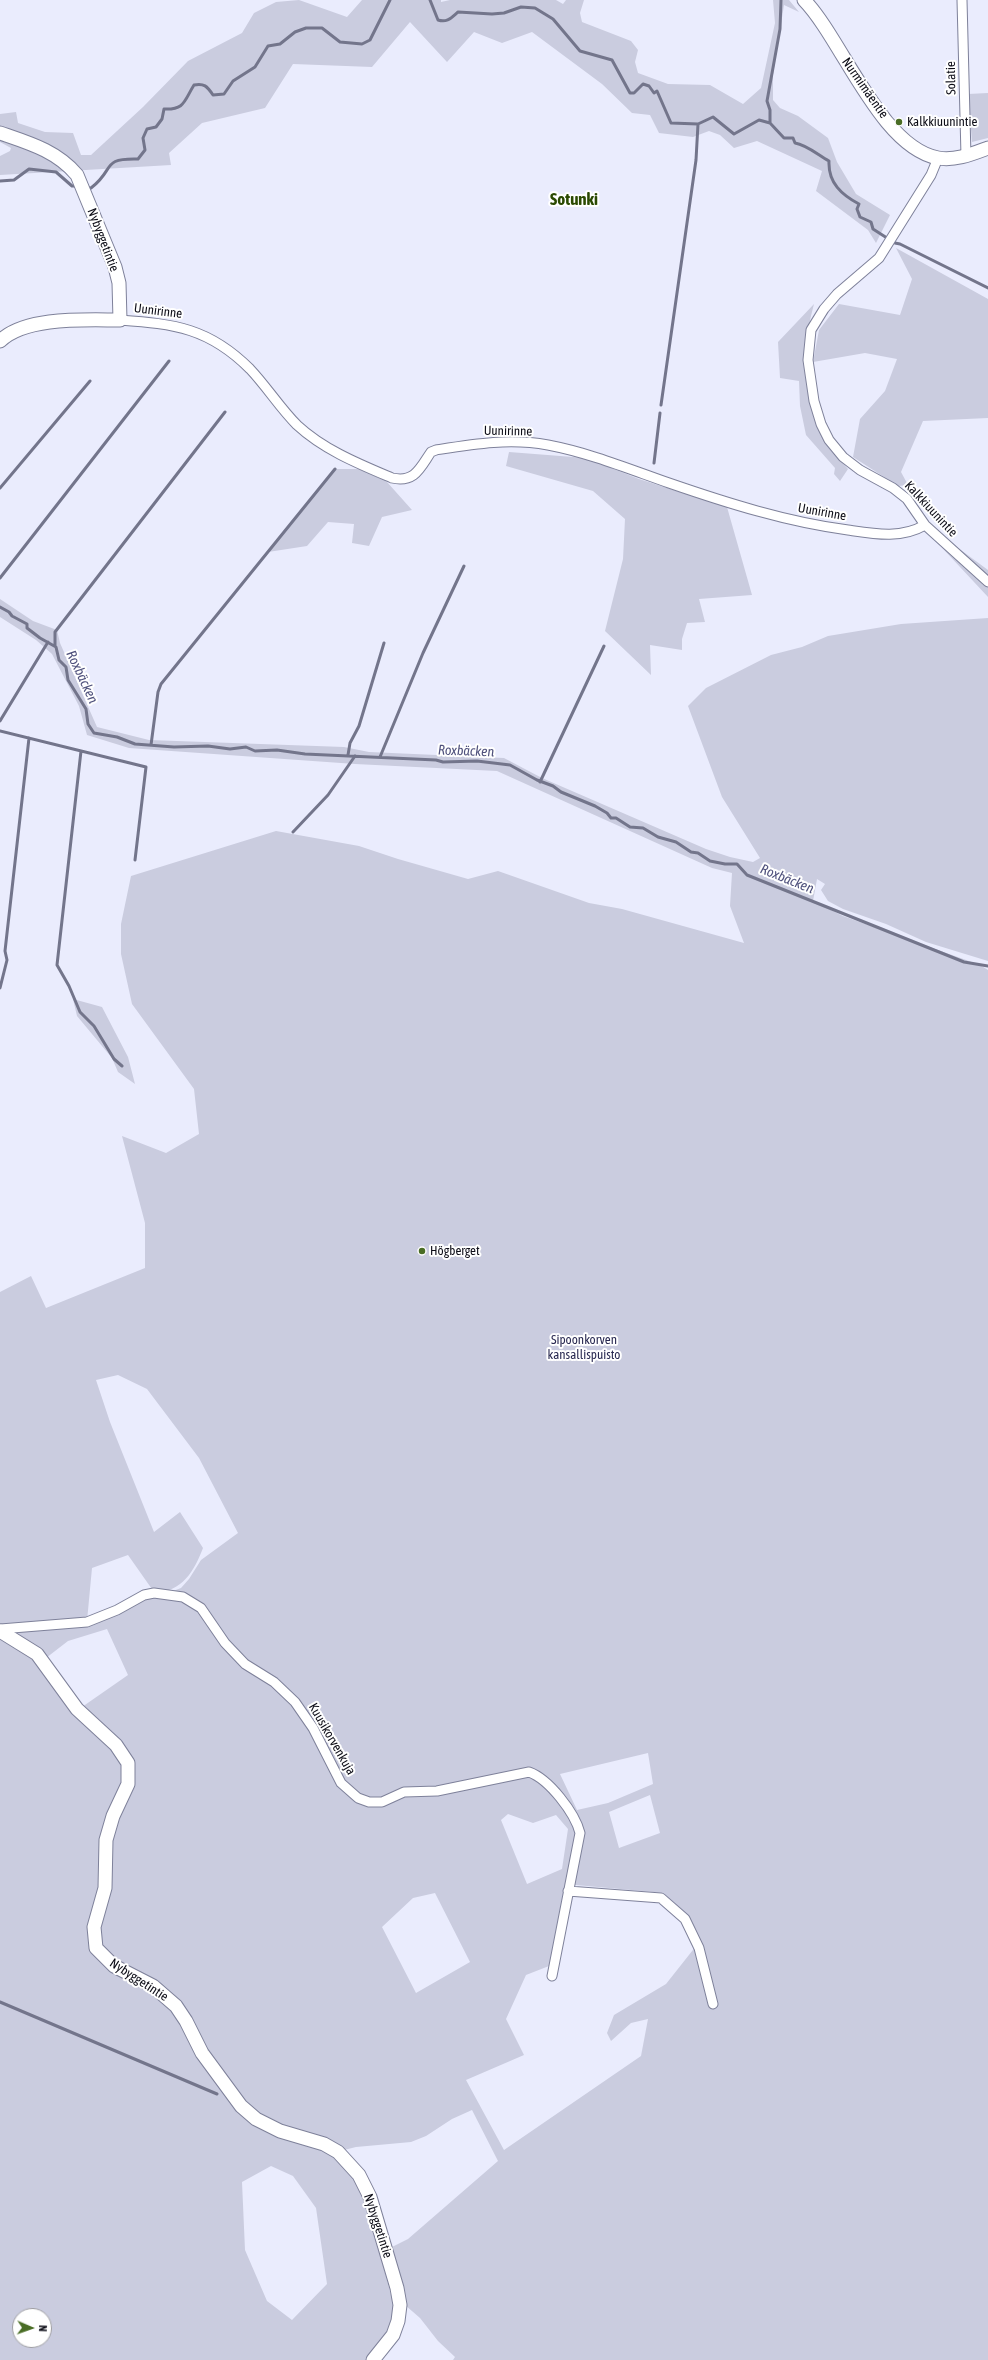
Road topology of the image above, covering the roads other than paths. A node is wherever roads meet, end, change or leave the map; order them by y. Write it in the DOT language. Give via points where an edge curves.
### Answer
graph roads {
  1 [pos="804,0"];
  2 [pos="962,0"];
  3 [pos="0,134"];
  4 [pos="988,148"];
  5 [pos="966,156"];
  6 [pos="938,158"];
  7 [pos="120,320"];
  8 [pos="0,341"];
  9 [pos="925,525"];
  10 [pos="988,582"];
  11 [pos="0,1630"];
  12 [pos="568,1891"];
  13 [pos="552,1976"];
  14 [pos="713,2004"];
  15 [pos="374,2360"];
  1 -- 6 [label="street, Nurmimäentie" via="873,103 891,125 914,148"];
  2 -- 5 [label="street, Solatie"];
  3 -- 7 [label="street, Nybyggetintie" via="56,156 68,164 81,181 119,283"];
  4 -- 5 [label="street, Nurmimäentie"];
  5 -- 6 [label="street, Nurmimäentie"];
  6 -- 9 [label="street, Kalkkiuunintie" via="931,175 879,258 837,294 824,309 811,330 808,345 814,401 829,440 843,457 860,470 893,488 907,499"];
  7 -- 8 [label="street" via="37,324 16,330"];
  7 -- 9 [label="street, Uunirinne" via="176,325 220,345 250,370 282,409 316,440 333,451 392,478 412,478 431,452 436,450 496,441 528,443 594,457 708,496 800,522 894,535"];
  9 -- 10 [label="street, Kalkkiuunintie"];
  11 -- 12 [label="street, Kuusikorvenkuja" via="87,1622 144,1595 154,1593 183,1596 201,1608 225,1643 245,1664 274,1682 295,1702 313,1728 341,1783 358,1798 369,1802 382,1802 404,1792 436,1791 475,1785 497,1777 529,1772 539,1775 573,1814 580,1833"];
  11 -- 15 [label="street, Nybyggetintie" via="37,1654 77,1710 116,1745 128,1763 128,1784 112,1816 106,1840 105,1888 94,1927 96,1948 114,1966 153,1986 176,2006 202,2053 241,2106 268,2126 324,2144 338,2152 362,2180 370,2197 400,2306 393,2335"];
  12 -- 13 [label="street, Kuusikorvenkuja"];
  12 -- 14 [label="street" via="661,1898 685,1919 699,1948"];
}
